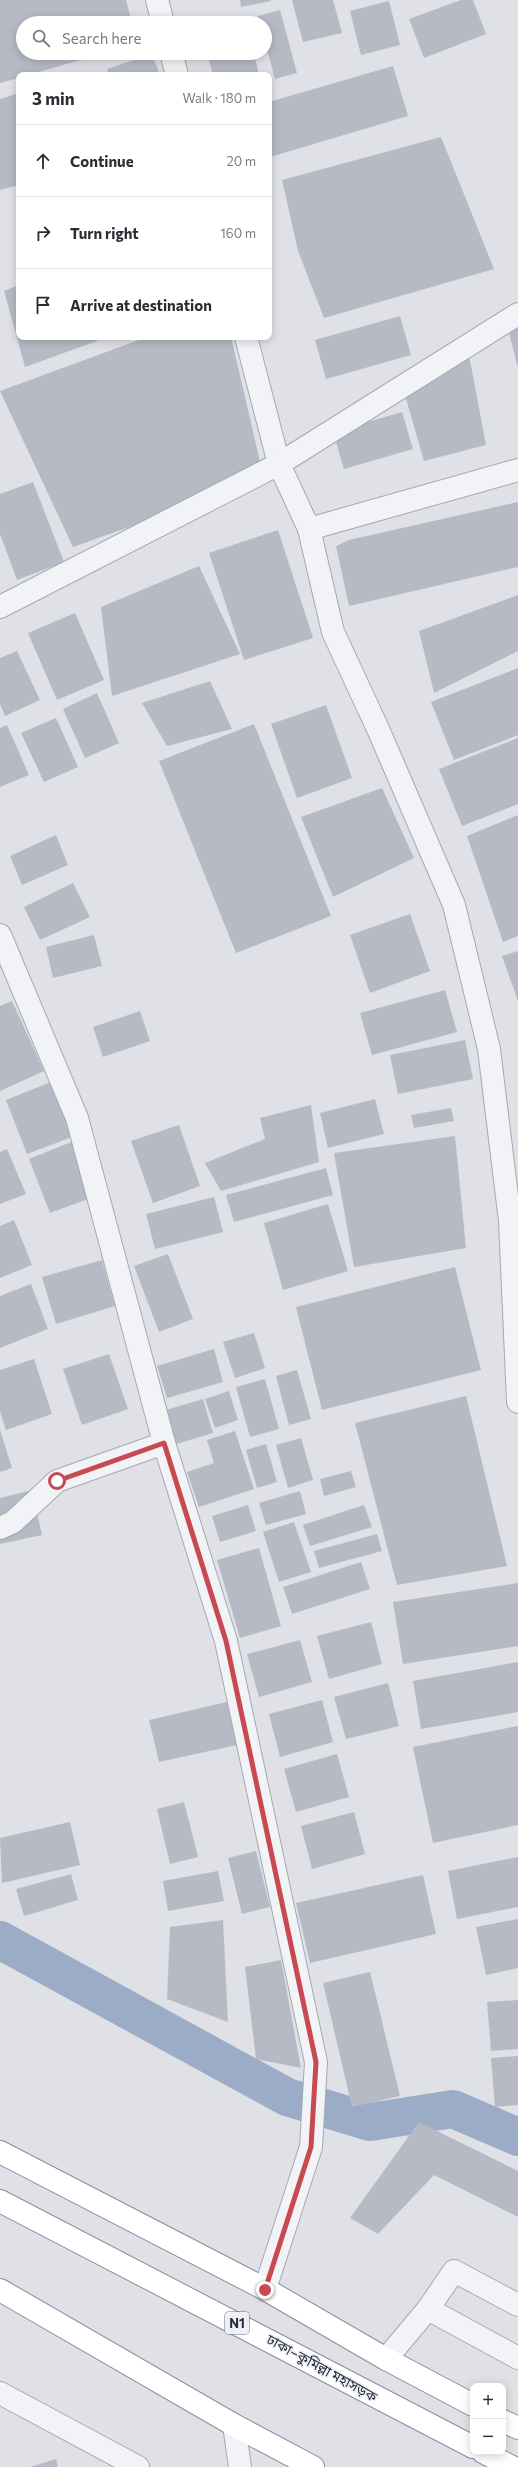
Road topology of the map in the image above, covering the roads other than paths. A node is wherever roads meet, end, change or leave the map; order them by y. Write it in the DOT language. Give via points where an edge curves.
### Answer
graph roads {
  1 [pos="157,0"];
  2 [pos="161,16"];
  3 [pos="173,60"];
  4 [pos="175,72"];
  5 [pos="518,314"];
  6 [pos="247,340"];
  7 [pos="279,464"];
  8 [pos="518,470"];
  9 [pos="309,529"];
  10 [pos="0,607"];
  11 [pos="0,935"];
  12 [pos="518,1402"];
  13 [pos="164,1443"];
  14 [pos="0,1528"];
  15 [pos="0,2152"];
  16 [pos="0,2201"];
  17 [pos="0,2290"];
  18 [pos="265,2290"];
  19 [pos="518,2305"];
  20 [pos="428,2309"];
  21 [pos="518,2358"];
  22 [pos="386,2359"];
  23 [pos="0,2393"];
  24 [pos="470,2403"];
  25 [pos="506,2422"];
  26 [pos="234,2425"];
  27 [pos="518,2428"];
  28 [pos="470,2445"];
  29 [pos="489,2455"];
  30 [pos="138,2467"];
  31 [pos="240,2467"];
  32 [pos="313,2467"];
  33 [pos="512,2467"];
  1 -- 2 [label="street"];
  3 -- 4 [label="street"];
  5 -- 7 [label="street"];
  6 -- 7 [label="street"];
  7 -- 9 [label="street"];
  7 -- 10 [label="street"];
  8 -- 9 [label="street"];
  9 -- 12 [label="street" via="333,632 454,905 489,1049 510,1221"];
  11 -- 13 [label="street" via="77,1118"];
  13 -- 14 [label="street" via="57,1481 13,1522"];
  13 -- 18 [label="street" via="226,1641 316,2062 311,2147"];
  15 -- 18 [label="highway"];
  16 -- 28 [label="highway, ঢাকা–কুমিল্লা মহাসড়ক / N1"];
  17 -- 26 [label="highway"];
  18 -- 22 [label="highway"];
  19 -- 20 [label="street" via="454,2271"];
  20 -- 21 [label="street"];
  20 -- 22 [label="street"];
  22 -- 24 [label="highway"];
  23 -- 30 [label="street"];
  25 -- 27 [label="highway"];
  26 -- 31 [label="street"];
  26 -- 32 [label="highway"];
  29 -- 33 [label="highway"];
}
